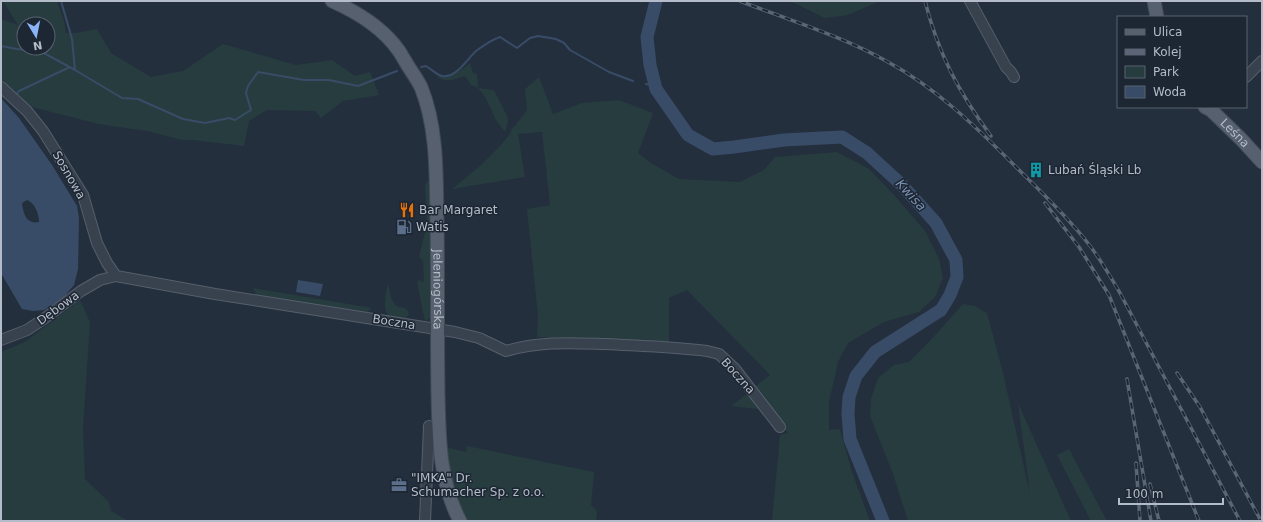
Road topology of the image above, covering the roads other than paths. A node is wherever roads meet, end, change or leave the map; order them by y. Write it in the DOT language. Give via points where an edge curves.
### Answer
graph roads {
  1 [pos="332,1"];
  2 [pos="970,1"];
  3 [pos="1154,1"];
  4 [pos="1157,16"];
  5 [pos="1262,61"];
  6 [pos="1247,76"];
  7 [pos="1014,77"];
  8 [pos="1,87"];
  9 [pos="1210,108"];
  10 [pos="1262,162"];
  11 [pos="116,276"];
  12 [pos="436,329"];
  13 [pos="1,340"];
  14 [pos="429,426"];
  15 [pos="780,427"];
  16 [pos="425,521"];
  17 [pos="460,521"];
  1 -- 12 [label="main road, Jeleniogórska" via="362,17 386,35 420,86 427,104 434,143 436,190"];
  2 -- 7 [label="street"];
  3 -- 4 [label="main road"];
  5 -- 6 [label="street"];
  8 -- 11 [label="street, Sosnowa" via="43,130 83,195 97,243"];
  9 -- 10 [label="main road, Leśna"];
  11 -- 12 [label="street, Boczna"];
  11 -- 13 [label="street, Dębowa" via="100,280 26,330"];
  12 -- 15 [label="street, Boczna" via="479,338 506,351 530,345 556,343 713,352 719,354 735,369"];
  12 -- 17 [label="main road, Jeleniogórska" via="440,454 450,498"];
  14 -- 16 [label="street"];
}
